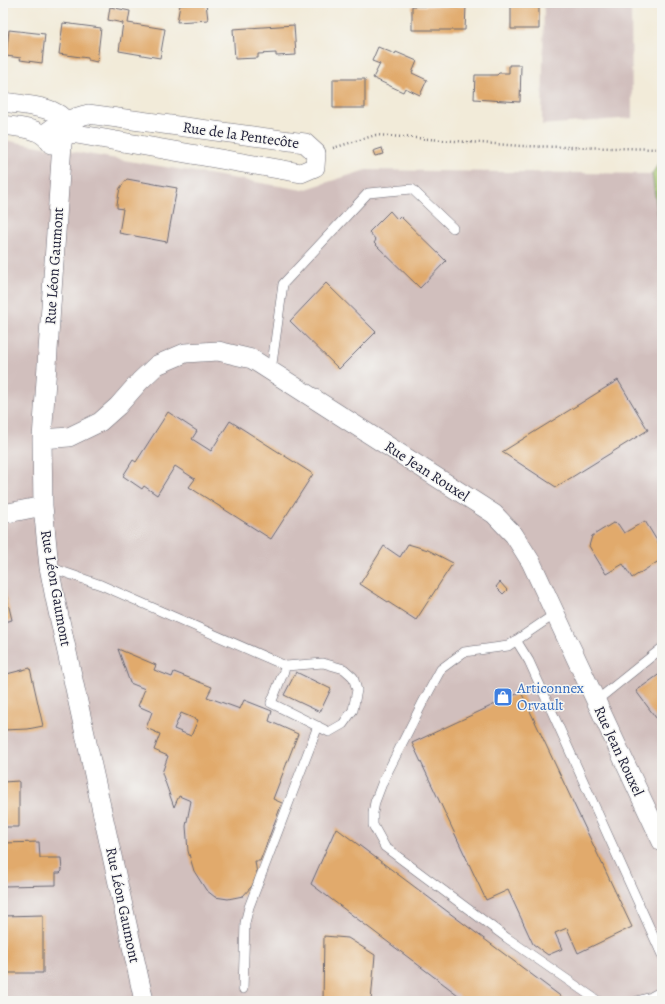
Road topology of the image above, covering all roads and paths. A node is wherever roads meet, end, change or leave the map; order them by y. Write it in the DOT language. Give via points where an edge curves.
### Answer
graph roads {
  1 [pos="3,102"];
  2 [pos="59,121"];
  3 [pos="3,125"];
  4 [pos="42,134"];
  5 [pos="662,149"];
  6 [pos="316,153"];
  7 [pos="61,168"];
  8 [pos="453,228"];
  9 [pos="271,371"];
  10 [pos="42,439"];
  11 [pos="43,506"];
  12 [pos="3,514"];
  13 [pos="49,566"];
  14 [pos="555,614"];
  15 [pos="516,640"];
  16 [pos="662,648"];
  17 [pos="286,666"];
  18 [pos="596,701"];
  19 [pos="318,726"];
  20 [pos="662,842"];
  21 [pos="662,955"];
  22 [pos="243,989"];
  23 [pos="662,991"];
  24 [pos="144,1001"];
  25 [pos="598,1001"];
  26 [pos="637,1001"];
  1 -- 2 [label="street, Rue de la Pentecôte"];
  2 -- 4 [label="street"];
  2 -- 6 [label="street, Rue de la Pentecôte" via="88,114 305,143"];
  2 -- 6 [label="street, Rue de la Pentecôte" via="301,173 315,167"];
  2 -- 7 [label="street, Rue Léon Gaumont" via="62,144"];
  3 -- 4 [label="street"];
  4 -- 7 [label="street" via="52,146"];
  5 -- 6 [label="path" via="521,146 376,135"];
  7 -- 10 [label="street, Rue Léon Gaumont"];
  8 -- 9 [label="lane" via="412,189 368,193 283,284"];
  9 -- 10 [label="street, Rue Jean Rouxel" via="252,359 218,350 184,353 157,365 100,422 69,437"];
  9 -- 14 [label="street, Rue Jean Rouxel" via="494,514 514,535 531,562"];
  10 -- 11 [label="street, Rue Léon Gaumont"];
  11 -- 12 [label="street"];
  11 -- 13 [label="street, Rue Léon Gaumont"];
  13 -- 17 [label="lane" via="101,585"];
  13 -- 24 [label="street, Rue Léon Gaumont"];
  14 -- 15 [label="lane"];
  14 -- 18 [label="street, Rue Jean Rouxel"];
  15 -- 21 [label="lane" via="529,661"];
  15 -- 25 [label="lane" via="508,646 464,652 441,669 383,781 375,802 373,825 385,847 507,938"];
  16 -- 18 [label="lane"];
  17 -- 19 [label="lane" via="271,703"];
  17 -- 19 [label="lane" via="323,663 344,668 353,677 357,690 353,710 346,720 328,732"];
  18 -- 20 [label="street, Rue Jean Rouxel"];
  19 -- 22 [label="lane" via="249,907 245,923"];
  23 -- 26 [label="lane"];
}
